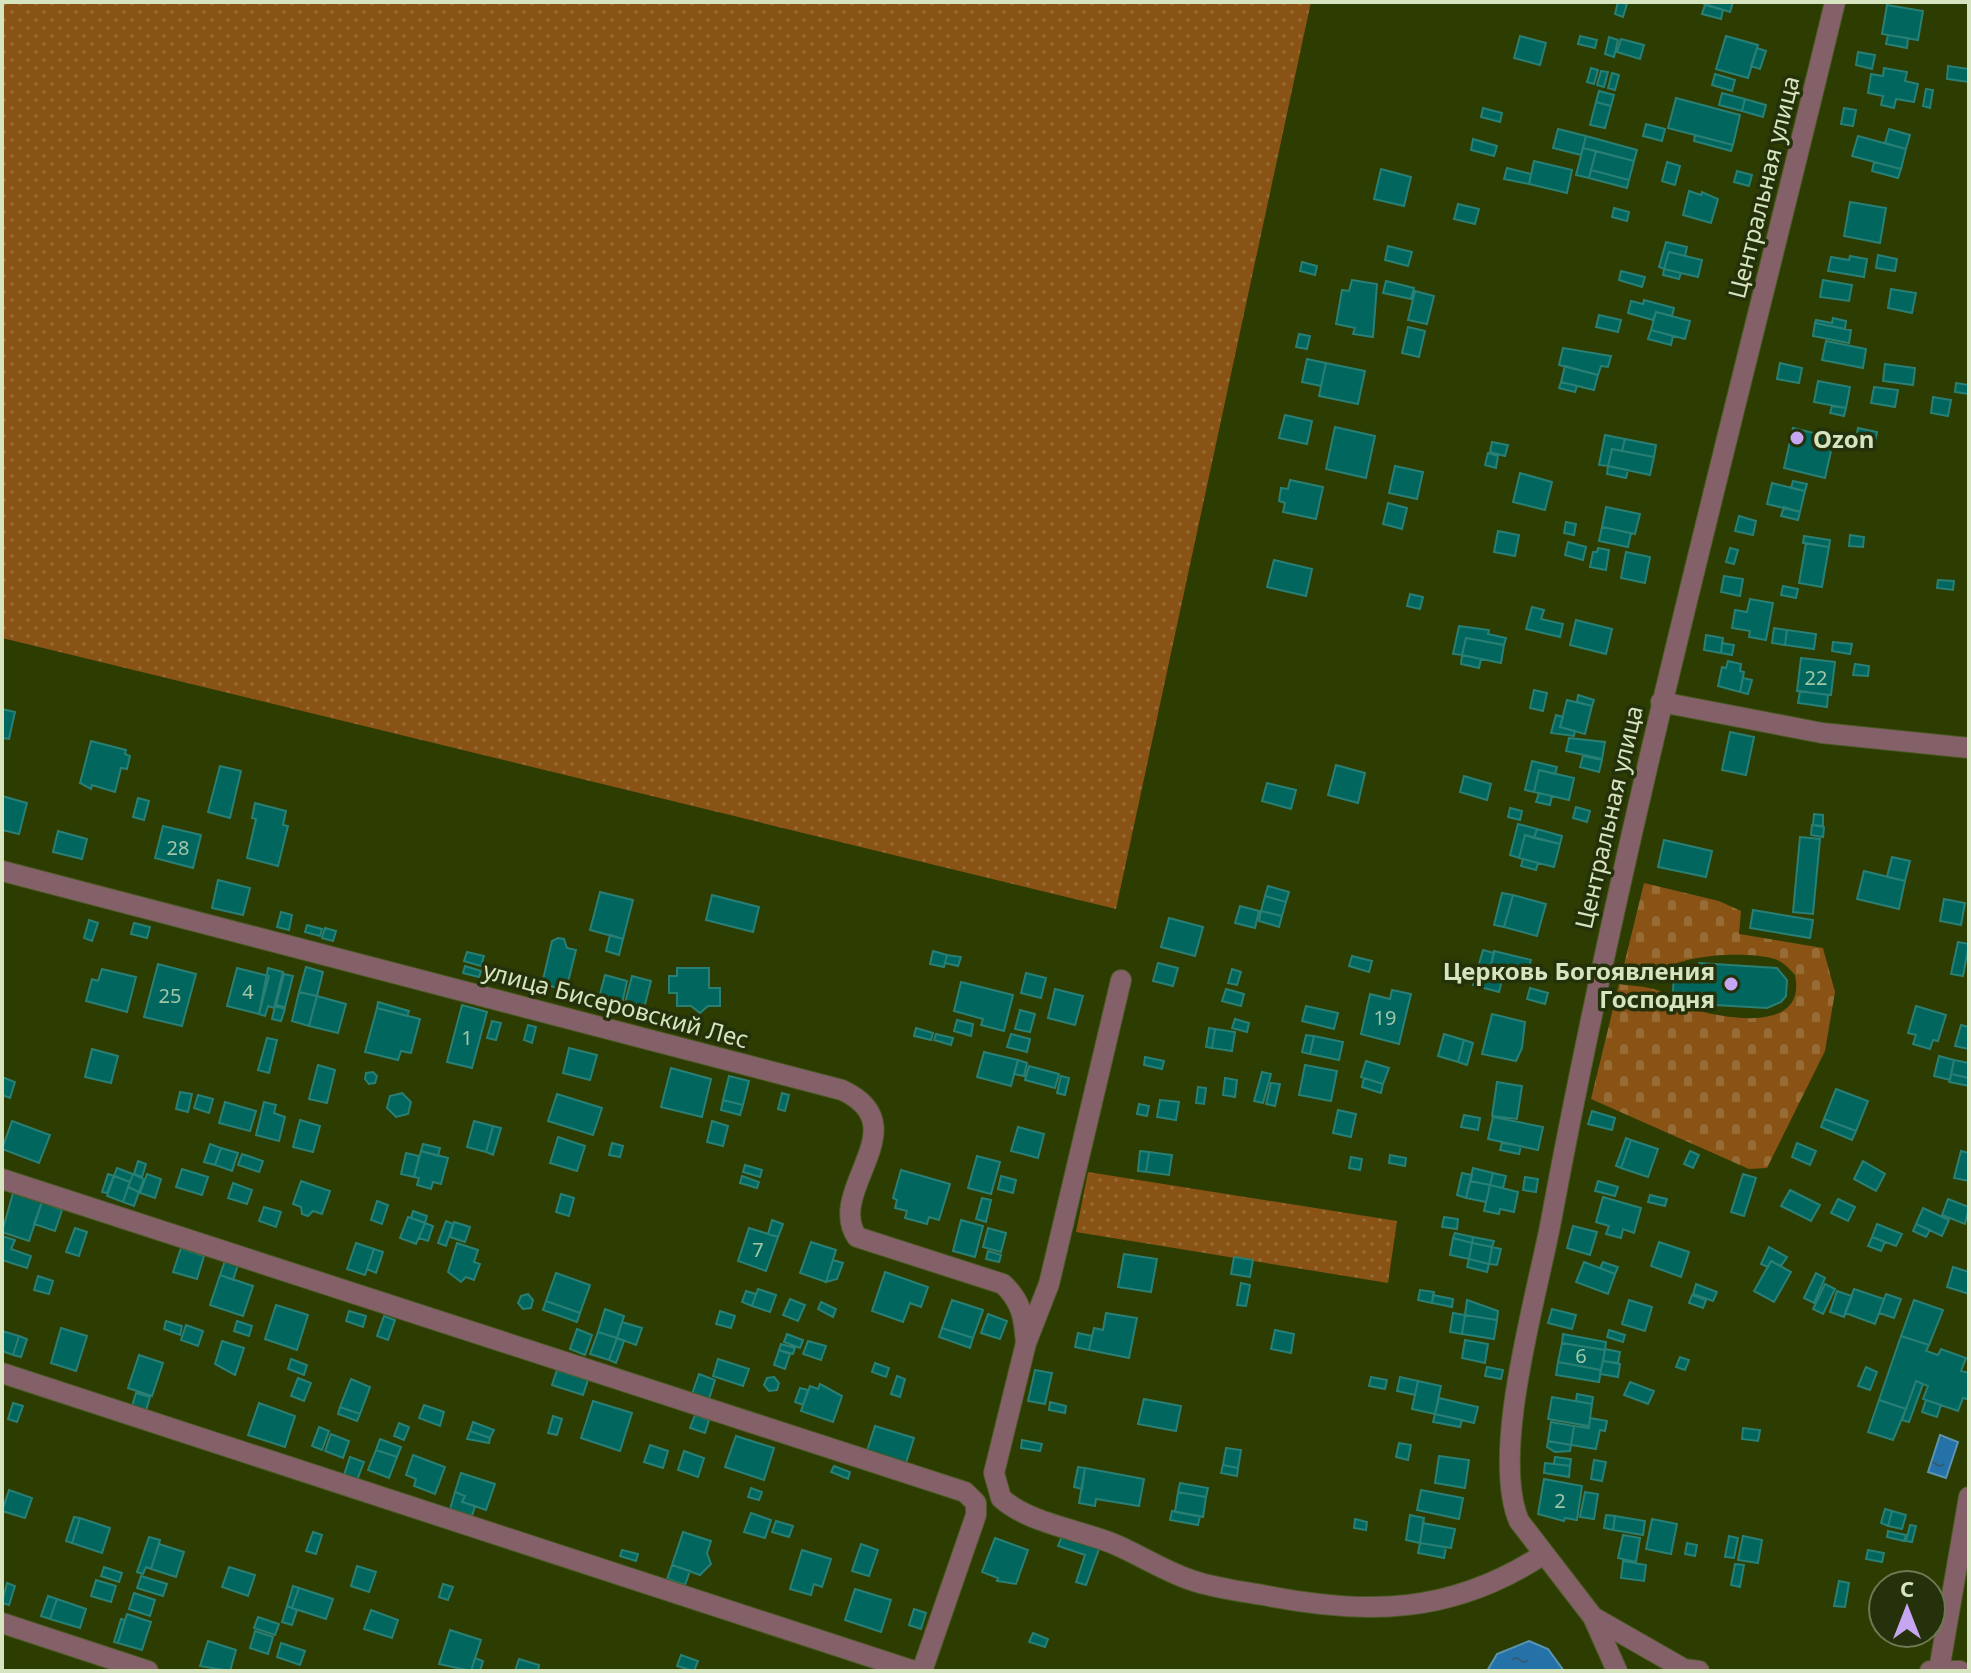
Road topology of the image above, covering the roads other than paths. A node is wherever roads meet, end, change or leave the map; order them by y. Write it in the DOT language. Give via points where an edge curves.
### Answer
graph roads {
  1 [pos="1835,2"];
  2 [pos="1661,702"];
  3 [pos="1969,748"];
  4 [pos="2,871"];
  5 [pos="1121,980"];
  6 [pos="2,1179"];
  7 [pos="1026,1343"];
  8 [pos="2,1373"];
  9 [pos="1969,1497"];
  10 [pos="1544,1554"];
  11 [pos="1593,1617"];
  12 [pos="2,1623"];
  13 [pos="1934,1670"];
  14 [pos="148,1671"];
  15 [pos="914,1671"];
  16 [pos="922,1671"];
  17 [pos="1617,1671"];
  18 [pos="1699,1671"];
  19 [pos="1960,1671"];
  1 -- 2 [label="street, Центральная улица"];
  2 -- 3 [label="street" via="1822,733"];
  2 -- 10 [label="street, Центральная улица" via="1575,1086 1515,1408 1512,1506"];
  4 -- 7 [label="street, улица Бисеровский Лес" via="857,1096 873,1117 874,1136 849,1217 857,1237 1003,1284 1023,1313"];
  5 -- 7 [label="street" via="1049,1284"];
  6 -- 16 [label="street" via="965,1492 976,1503 976,1515"];
  7 -- 10 [label="street" via="994,1473 1001,1498 1192,1580 1304,1603 1387,1609 1414,1607 1495,1583"];
  8 -- 15 [label="street"];
  9 -- 13 [label="street"];
  10 -- 11 [label="street, Центральная улица"];
  11 -- 17 [label="street, Центральная улица"];
  11 -- 18 [label="street" via="1684,1669"];
  12 -- 14 [label="street"];
  13 -- 19 [label="street"];
}
